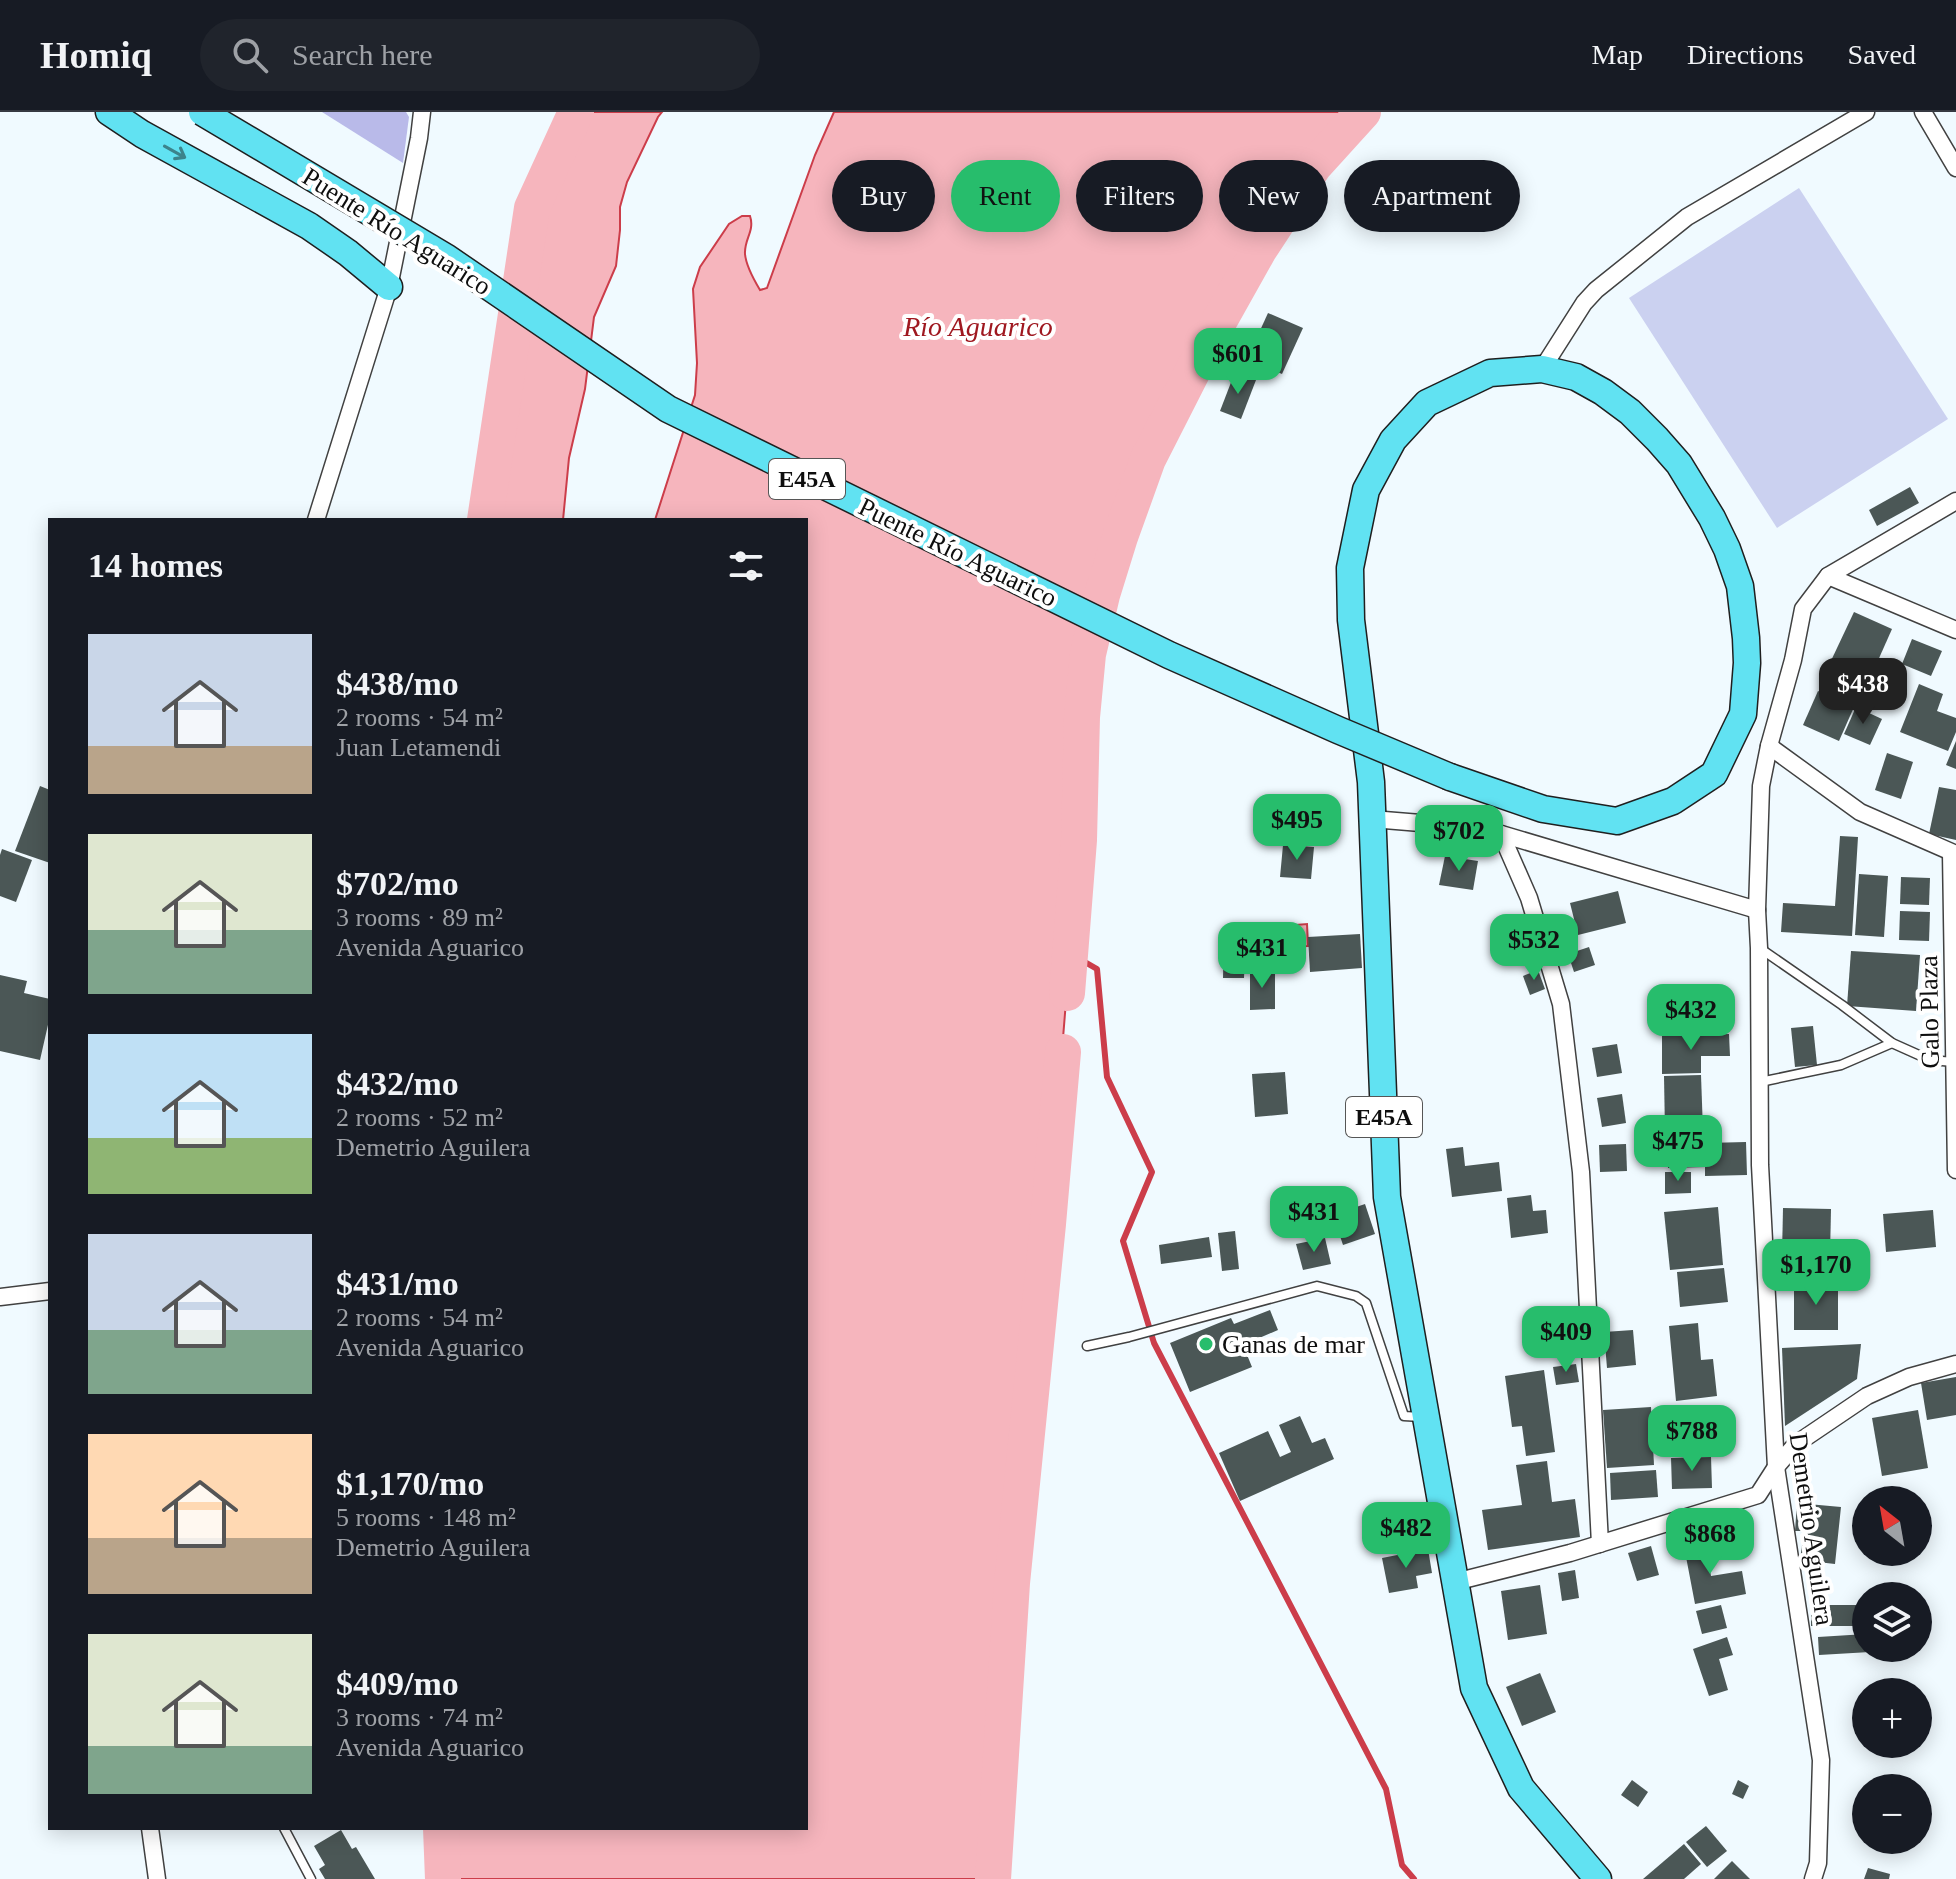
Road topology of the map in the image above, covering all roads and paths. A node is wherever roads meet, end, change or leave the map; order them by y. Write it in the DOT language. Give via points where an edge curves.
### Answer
graph roads {
  1 [pos="109,112"];
  2 [pos="202,112"];
  3 [pos="422,112"];
  4 [pos="1866,112"];
  5 [pos="1923,112"];
  6 [pos="1956,168"];
  7 [pos="389,287"];
  8 [pos="1542,369"];
  9 [pos="1956,501"];
  10 [pos="317,518"];
  11 [pos="1828,576"];
  12 [pos="1956,630"];
  13 [pos="1769,746"];
  14 [pos="1372,819"];
  15 [pos="1501,834"];
  16 [pos="1954,854"];
  17 [pos="1757,910"];
  18 [pos="1759,948"];
  19 [pos="1892,1043"];
  20 [pos="1955,1062"];
  21 [pos="1760,1082"];
  22 [pos="1956,1170"];
  23 [pos="48,1291"];
  24 [pos="0,1297"];
  25 [pos="1087,1346"];
  26 [pos="1956,1364"];
  27 [pos="1426,1418"];
  28 [pos="1776,1467"];
  29 [pos="1600,1544"];
  30 [pos="1455,1582"];
  31 [pos="150,1830"];
  32 [pos="285,1830"];
  33 [pos="157,1879"];
  34 [pos="311,1879"];
  35 [pos="1598,1879"];
  36 [pos="1813,1879"];
  1 -- 7 [label="highway, one-way" via="309,226"];
  2 -- 8 [label="highway, Puente Río Aguarico / E45A, bridge" via="447,258 668,409 1169,655 1338,730 1543,809 1617,821 1673,801 1714,774 1743,714 1747,663 1740,586 1712,518 1657,439 1603,392 1576,377"];
  3 -- 7 [label="street"];
  4 -- 8 [label="street" via="1687,217 1596,290"];
  5 -- 6 [label="street"];
  7 -- 10 [label="street"];
  8 -- 14 [label="highway, E45A" via="1490,373 1427,403 1393,440 1366,490 1350,581"];
  9 -- 11 [label="street"];
  11 -- 12 [label="street"];
  11 -- 13 [label="street, Demetrio Aguilera" via="1803,609"];
  13 -- 16 [label="street" via="1860,812"];
  13 -- 17 [label="street, Demetrio Aguilera" via="1761,786"];
  14 -- 15 [label="street"];
  14 -- 27 [label="highway, E45A" via="1387,1197"];
  15 -- 17 [label="street"];
  15 -- 29 [label="street" via="1529,898 1561,1004 1581,1172"];
  16 -- 20 [label="street, Galo Plaza"];
  17 -- 18 [label="street, Demetrio Aguilera"];
  18 -- 19 [label="lane"];
  18 -- 21 [label="street, Demetrio Aguilera"];
  19 -- 20 [label="lane" via="1930,1060"];
  19 -- 21 [label="lane" via="1841,1065"];
  20 -- 22 [label="street, Galo Plaza"];
  21 -- 28 [label="street, Demetrio Aguilera"];
  23 -- 24 [label="street"];
  25 -- 27 [label="lane" via="1317,1286 1366,1303 1404,1416"];
  26 -- 28 [label="street" via="1867,1396 1796,1444"];
  27 -- 30 [label="highway, E45A"];
  28 -- 29 [label="street" via="1758,1495"];
  28 -- 36 [label="street, Demetrio Aguilera" via="1821,1760"];
  29 -- 30 [label="street"];
  30 -- 35 [label="highway, E45A" via="1474,1688 1521,1788"];
  31 -- 33 [label="street"];
  32 -- 34 [label="lane"];
}
